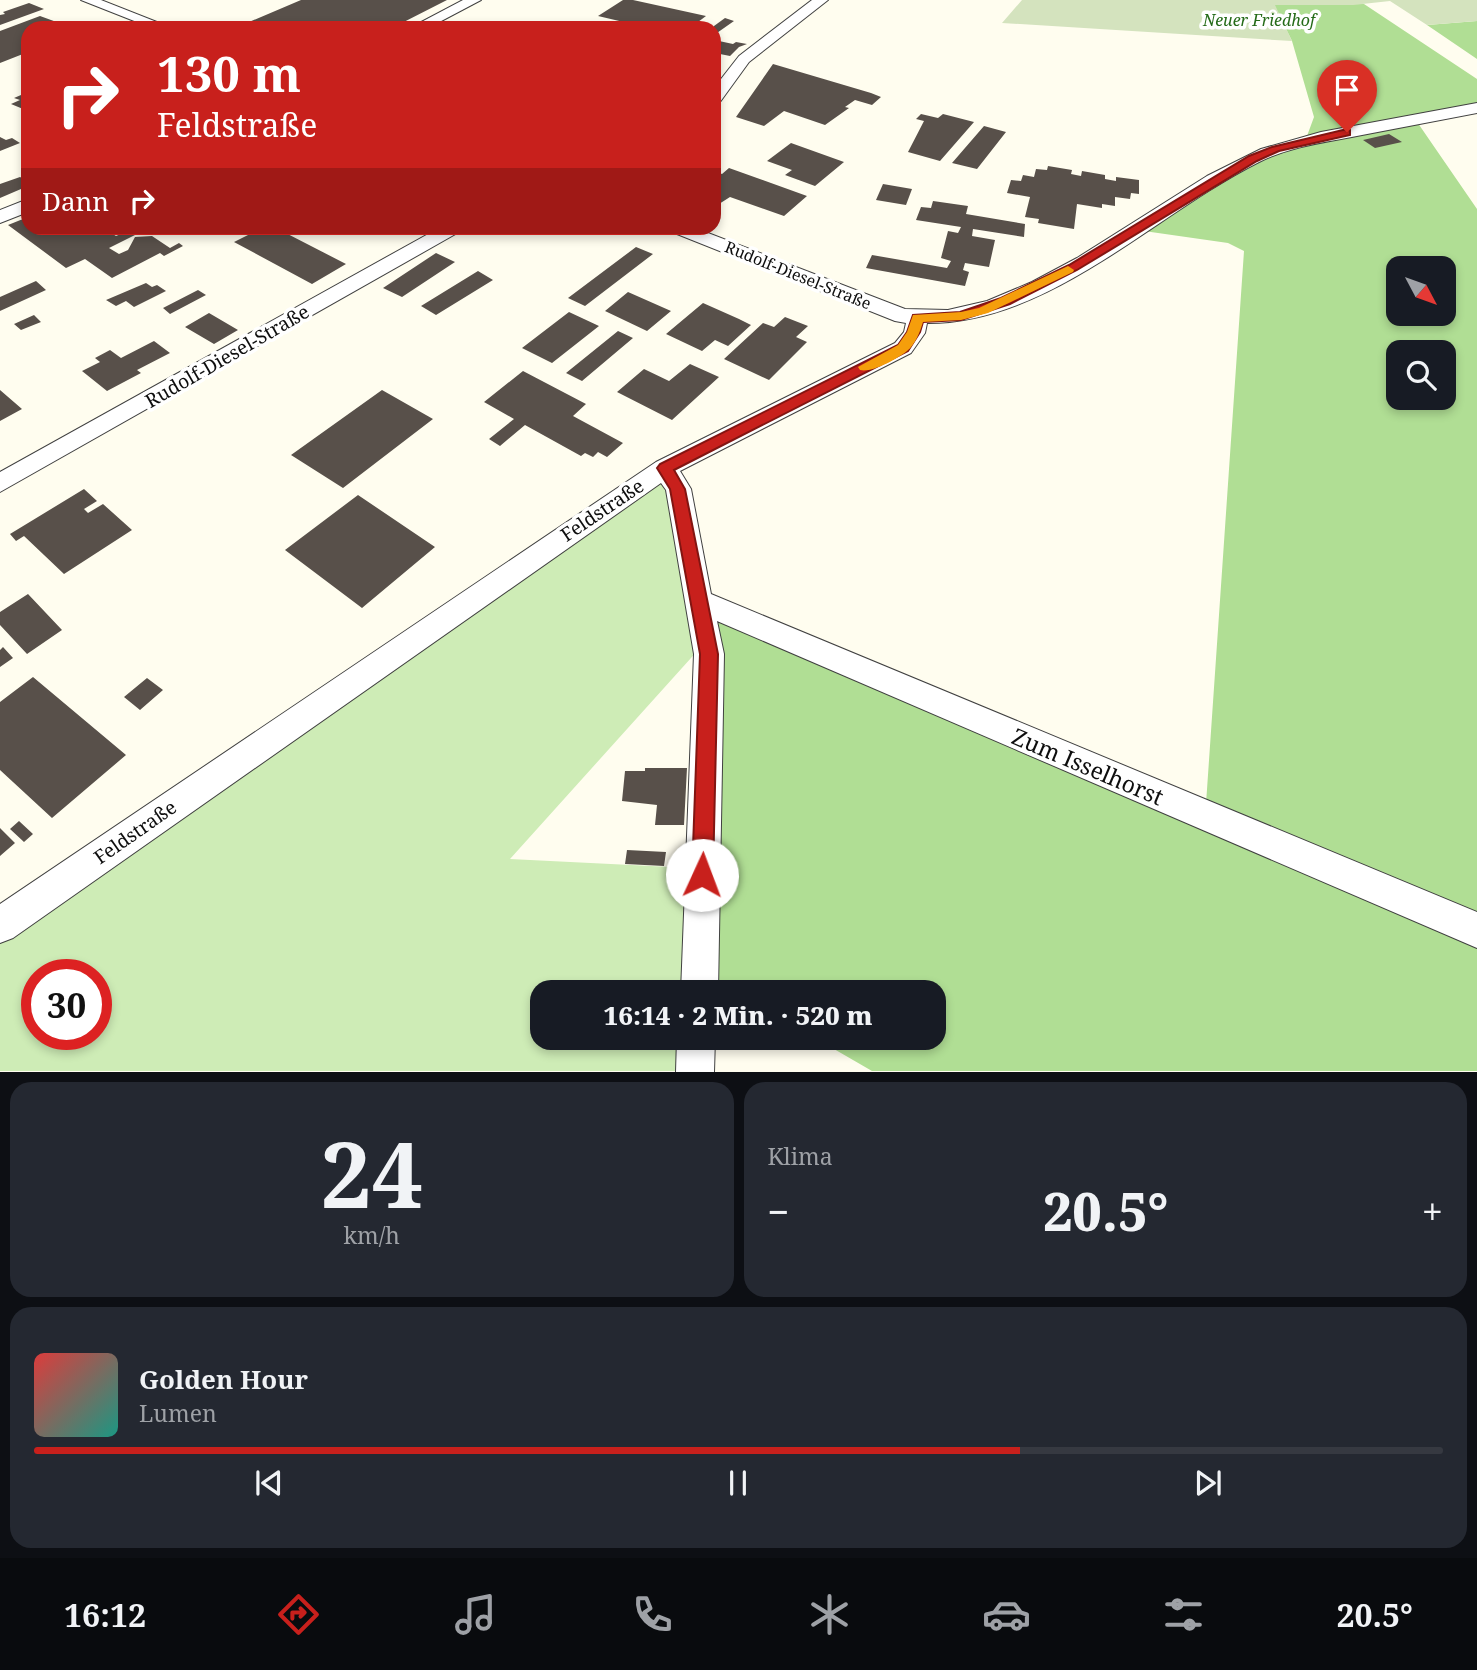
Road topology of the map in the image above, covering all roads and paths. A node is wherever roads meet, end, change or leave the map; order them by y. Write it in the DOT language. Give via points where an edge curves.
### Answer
graph roads {
  1 [pos="88,0"];
  2 [pos="474,0"];
  3 [pos="821,0"];
  4 [pos="146,21"];
  5 [pos="431,21"];
  6 [pos="721,90"];
  7 [pos="1477,108"];
  8 [pos="21,208"];
  9 [pos="0,217"];
  10 [pos="440,235"];
  11 [pos="696,235"];
  12 [pos="918,318"];
  13 [pos="665,468"];
  14 [pos="0,483"];
  15 [pos="700,601"];
  16 [pos="0,925"];
  17 [pos="1477,930"];
  18 [pos="699,980"];
  19 [pos="696,1050"];
  20 [pos="695,1072"];
  1 -- 4 [label="street"];
  2 -- 5 [label="street"];
  3 -- 6 [label="street" via="744,59"];
  7 -- 12 [label="street" via="1276,149 1006,301 961,316"];
  8 -- 9 [label="street"];
  10 -- 14 [label="street, Rudolf-Diesel-Straße"];
  11 -- 12 [label="street, Rudolf-Diesel-Straße" via="881,309"];
  12 -- 13 [label="street, Feldstraße" via="903,348"];
  13 -- 15 [label="street" via="678,489"];
  13 -- 16 [label="street, Feldstraße"];
  15 -- 17 [label="street, Zum Isselhorst"];
  15 -- 18 [label="street" via="709,654"];
  19 -- 20 [label="street"];
}
